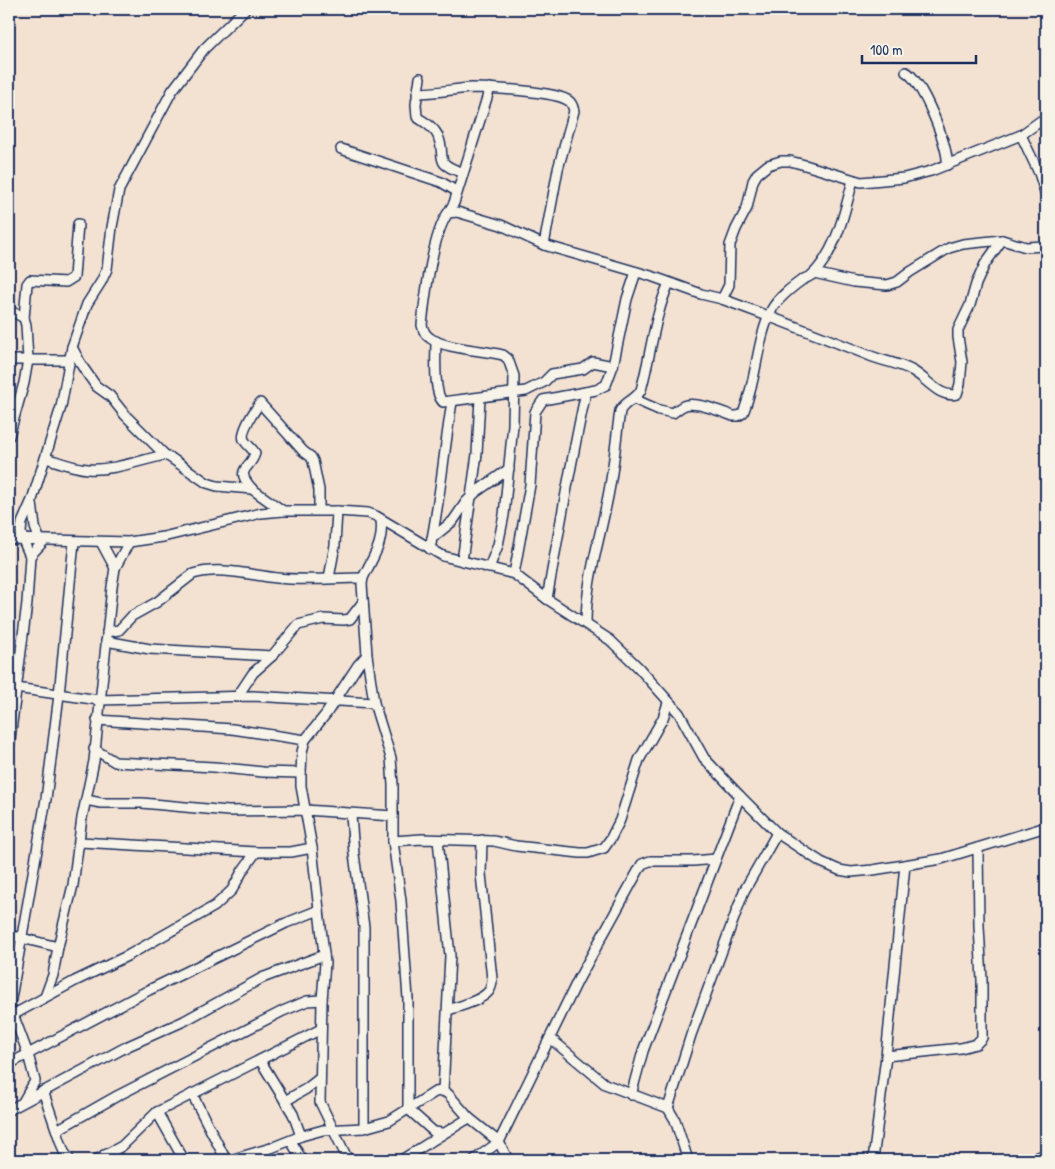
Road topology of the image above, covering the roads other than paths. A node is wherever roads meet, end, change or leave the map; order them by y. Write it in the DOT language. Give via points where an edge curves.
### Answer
graph roads {
  1 [pos="245,9"];
  2 [pos="906,72"];
  3 [pos="420,78"];
  4 [pos="490,88"];
  5 [pos="417,93"];
  6 [pos="1046,117"];
  7 [pos="1021,135"];
  8 [pos="341,149"];
  9 [pos="947,164"];
  10 [pos="462,172"];
  11 [pos="853,180"];
  12 [pos="456,191"];
  13 [pos="1046,195"];
  14 [pos="448,213"];
  15 [pos="78,224"];
  16 [pos="1002,240"];
  17 [pos="544,245"];
  18 [pos="1046,246"];
  19 [pos="636,272"];
  20 [pos="814,273"];
  21 [pos="669,283"];
  22 [pos="722,299"];
  23 [pos="9,312"];
  24 [pos="769,316"];
  25 [pos="24,318"];
  26 [pos="436,341"];
  27 [pos="72,347"];
  28 [pos="9,360"];
  29 [pos="28,360"];
  30 [pos="70,360"];
  31 [pos="613,366"];
  32 [pos="514,392"];
  33 [pos="586,392"];
  34 [pos="480,398"];
  35 [pos="634,399"];
  36 [pos="452,402"];
  37 [pos="9,434"];
  38 [pos="165,455"];
  39 [pos="46,458"];
  40 [pos="509,469"];
  41 [pos="252,489"];
  42 [pos="471,497"];
  43 [pos="32,500"];
  44 [pos="319,510"];
  45 [pos="283,511"];
  46 [pos="337,511"];
  47 [pos="381,520"];
  48 [pos="432,538"];
  49 [pos="9,539"];
  50 [pos="23,540"];
  51 [pos="42,541"];
  52 [pos="74,542"];
  53 [pos="101,542"];
  54 [pos="129,542"];
  55 [pos="430,549"];
  56 [pos="30,556"];
  57 [pos="462,561"];
  58 [pos="115,568"];
  59 [pos="489,568"];
  60 [pos="514,574"];
  61 [pos="330,578"];
  62 [pos="363,578"];
  63 [pos="548,599"];
  64 [pos="363,602"];
  65 [pos="586,624"];
  66 [pos="107,636"];
  67 [pos="367,655"];
  68 [pos="272,656"];
  69 [pos="13,687"];
  70 [pos="59,695"];
  71 [pos="237,697"];
  72 [pos="99,700"];
  73 [pos="335,701"];
  74 [pos="374,703"];
  75 [pos="668,704"];
  76 [pos="97,720"];
  77 [pos="305,740"];
  78 [pos="9,747"];
  79 [pos="94,750"];
  80 [pos="301,772"];
  81 [pos="740,796"];
  82 [pos="86,800"];
  83 [pos="305,810"];
  84 [pos="351,815"];
  85 [pos="393,816"];
  86 [pos="1046,826"];
  87 [pos="776,833"];
  88 [pos="438,840"];
  89 [pos="482,840"];
  90 [pos="392,841"];
  91 [pos="80,842"];
  92 [pos="312,848"];
  93 [pos="978,848"];
  94 [pos="256,852"];
  95 [pos="716,859"];
  96 [pos="905,865"];
  97 [pos="319,910"];
  98 [pos="9,935"];
  99 [pos="22,937"];
  100 [pos="58,946"];
  101 [pos="324,955"];
  102 [pos="45,997"];
  103 [pos="322,1000"];
  104 [pos="448,1010"];
  105 [pos="10,1014"];
  106 [pos="321,1029"];
  107 [pos="550,1038"];
  108 [pos="28,1054"];
  109 [pos="886,1056"];
  110 [pos="260,1060"];
  111 [pos="9,1064"];
  112 [pos="320,1078"];
  113 [pos="43,1091"];
  114 [pos="443,1091"];
  115 [pos="192,1094"];
  116 [pos="631,1095"];
  117 [pos="285,1100"];
  118 [pos="23,1102"];
  119 [pos="668,1108"];
  120 [pos="408,1109"];
  121 [pos="9,1110"];
  122 [pos="157,1112"];
  123 [pos="468,1118"];
  124 [pos="364,1128"];
  125 [pos="332,1129"];
  126 [pos="57,1130"];
  127 [pos="442,1133"];
  128 [pos="301,1136"];
  129 [pos="291,1140"];
  130 [pos="498,1142"];
  131 [pos="267,1149"];
  132 [pos="1046,1154"];
  133 [pos="104,1155"];
  134 [pos="69,1160"];
  135 [pos="96,1160"];
  136 [pos="123,1160"];
  137 [pos="184,1160"];
  138 [pos="226,1160"];
  139 [pos="230,1160"];
  140 [pos="262,1160"];
  141 [pos="302,1160"];
  142 [pos="348,1160"];
  143 [pos="401,1160"];
  144 [pos="474,1160"];
  145 [pos="508,1160"];
  146 [pos="688,1160"];
  147 [pos="873,1160"];
  148 [pos="1030,1160"];
  1 -- 27 [label="street" via="204,49 172,91 119,190 107,269 87,304"];
  2 -- 9 [label="street" via="914,78 936,123 948,154"];
  3 -- 5 [label="street"];
  4 -- 5 [label="street"];
  4 -- 10 [label="street"];
  4 -- 17 [label="street" via="556,96 572,105 574,111 558,169"];
  5 -- 10 [label="street" via="417,117 430,125 438,137 442,161 451,169"];
  6 -- 7 [label="street"];
  7 -- 9 [label="street"];
  7 -- 13 [label="street"];
  8 -- 12 [label="street" via="441,182"];
  9 -- 11 [label="street" via="917,176 871,182"];
  10 -- 12 [label="street"];
  11 -- 20 [label="street" via="836,235"];
  11 -- 22 [label="street" via="790,161 774,162 762,169 753,181 748,208 730,245 729,285"];
  12 -- 14 [label="street"];
  14 -- 17 [label="street" via="457,212 501,225"];
  14 -- 26 [label="street" via="435,249 422,325 427,336"];
  15 -- 25 [label="street" via="74,277 66,282 30,280"];
  16 -- 18 [label="street" via="1026,247"];
  16 -- 20 [label="street" via="950,248 893,284 854,282"];
  16 -- 24 [label="street" via="985,264 958,330 962,362 957,394 942,392 912,370"];
  17 -- 19 [label="street"];
  19 -- 21 [label="street"];
  19 -- 31 [label="street"];
  20 -- 24 [label="street" via="790,288"];
  21 -- 22 [label="street"];
  21 -- 35 [label="street" via="658,310 641,390"];
  22 -- 24 [label="street"];
  23 -- 25 [label="street"];
  24 -- 35 [label="street" via="746,406 738,416 689,404 673,413"];
  25 -- 29 [label="street"];
  26 -- 32 [label="street" via="508,358 514,376"];
  26 -- 36 [label="street" via="439,398 443,402"];
  27 -- 30 [label="street"];
  27 -- 38 [label="street" via="96,386 110,396"];
  28 -- 29 [label="street"];
  29 -- 30 [label="street"];
  29 -- 37 [label="street"];
  30 -- 39 [label="street"];
  31 -- 32 [label="street" via="593,362 583,369 552,374 535,388"];
  31 -- 33 [label="street" via="606,385"];
  32 -- 34 [label="street"];
  32 -- 40 [label="street"];
  33 -- 60 [label="street" via="543,400 535,412 530,485"];
  33 -- 63 [label="street"];
  34 -- 36 [label="street"];
  34 -- 42 [label="street"];
  35 -- 65 [label="street" via="620,411 609,491 589,577"];
  36 -- 48 [label="street"];
  38 -- 39 [label="street" via="89,469"];
  38 -- 41 [label="street" via="206,483"];
  39 -- 43 [label="street"];
  40 -- 42 [label="street"];
  40 -- 59 [label="street" via="502,529"];
  41 -- 44 [label="street" via="244,473 255,453 243,435 260,403 313,461"];
  41 -- 45 [label="street"];
  42 -- 48 [label="street" via="453,521"];
  42 -- 57 [label="street"];
  43 -- 50 [label="street" via="22,523"];
  43 -- 51 [label="street" via="35,527"];
  44 -- 45 [label="street"];
  44 -- 46 [label="street"];
  45 -- 54 [label="street"];
  46 -- 47 [label="street" via="368,513"];
  46 -- 61 [label="street"];
  47 -- 55 [label="street"];
  47 -- 62 [label="street" via="381,541"];
  48 -- 55 [label="street"];
  49 -- 50 [label="street"];
  50 -- 51 [label="street"];
  50 -- 56 [label="street"];
  51 -- 52 [label="street"];
  51 -- 56 [label="street"];
  52 -- 53 [label="street"];
  52 -- 70 [label="street"];
  53 -- 54 [label="street"];
  53 -- 58 [label="street"];
  54 -- 58 [label="street"];
  55 -- 57 [label="street"];
  56 -- 69 [label="street" via="27,603"];
  57 -- 59 [label="street"];
  58 -- 66 [label="street"];
  59 -- 60 [label="street"];
  60 -- 63 [label="street"];
  61 -- 62 [label="street"];
  61 -- 66 [label="street" via="200,572"];
  62 -- 64 [label="street"];
  63 -- 65 [label="street"];
  64 -- 67 [label="street"];
  64 -- 68 [label="street" via="350,618 315,620 298,625"];
  65 -- 75 [label="street" via="623,652"];
  66 -- 68 [label="street" via="150,649"];
  66 -- 72 [label="street"];
  67 -- 73 [label="street"];
  67 -- 74 [label="street"];
  68 -- 71 [label="street" via="253,673"];
  69 -- 70 [label="street"];
  69 -- 78 [label="street"];
  70 -- 72 [label="street"];
  70 -- 99 [label="street" via="46,799"];
  71 -- 72 [label="street"];
  71 -- 73 [label="street"];
  72 -- 76 [label="street"];
  73 -- 74 [label="street"];
  73 -- 77 [label="street"];
  74 -- 85 [label="street" via="391,758"];
  75 -- 81 [label="street" via="684,722 704,758"];
  75 -- 89 [label="street" via="639,760 620,820 604,848 580,854"];
  76 -- 77 [label="street" via="232,729"];
  76 -- 79 [label="street"];
  77 -- 80 [label="street"];
  79 -- 80 [label="street" via="115,762"];
  79 -- 82 [label="street"];
  80 -- 83 [label="street"];
  81 -- 87 [label="street"];
  81 -- 95 [label="street"];
  82 -- 83 [label="street" via="228,811"];
  82 -- 91 [label="street"];
  83 -- 84 [label="street"];
  83 -- 92 [label="street"];
  84 -- 85 [label="street"];
  84 -- 124 [label="street" via="365,936"];
  85 -- 90 [label="street"];
  86 -- 93 [label="street"];
  87 -- 96 [label="street" via="838,870 852,872"];
  87 -- 119 [label="street" via="744,891"];
  88 -- 89 [label="street"];
  88 -- 90 [label="street"];
  88 -- 104 [label="street" via="450,956"];
  89 -- 104 [label="street" via="481,874 491,985 488,993"];
  90 -- 120 [label="street" via="401,901 408,999"];
  91 -- 94 [label="street"];
  91 -- 100 [label="street"];
  92 -- 94 [label="street"];
  92 -- 97 [label="street"];
  93 -- 96 [label="street"];
  93 -- 109 [label="street" via="982,1038 976,1044 961,1048"];
  94 -- 102 [label="street" via="232,890 215,906"];
  95 -- 107 [label="street" via="642,864"];
  95 -- 116 [label="street" via="643,1051"];
  96 -- 109 [label="street"];
  97 -- 101 [label="street"];
  97 -- 108 [label="street" via="149,990"];
  98 -- 99 [label="street"];
  99 -- 100 [label="street"];
  99 -- 105 [label="street"];
  100 -- 102 [label="street"];
  101 -- 103 [label="street"];
  101 -- 113 [label="street" via="262,978"];
  102 -- 105 [label="street"];
  103 -- 106 [label="street"];
  103 -- 126 [label="street" via="307,1001 283,1011"];
  104 -- 114 [label="street"];
  105 -- 108 [label="street"];
  106 -- 110 [label="street"];
  106 -- 112 [label="street"];
  107 -- 116 [label="street" via="605,1084"];
  107 -- 130 [label="street"];
  108 -- 111 [label="street"];
  108 -- 118 [label="street" via="35,1081"];
  109 -- 147 [label="street"];
  110 -- 115 [label="street"];
  110 -- 117 [label="street"];
  112 -- 117 [label="street"];
  112 -- 125 [label="street" via="320,1102"];
  113 -- 118 [label="street"];
  113 -- 126 [label="street"];
  114 -- 120 [label="street" via="435,1092"];
  114 -- 123 [label="street"];
  115 -- 122 [label="street"];
  115 -- 138 [label="street"];
  116 -- 119 [label="street"];
  117 -- 128 [label="street"];
  118 -- 121 [label="street"];
  119 -- 146 [label="street"];
  120 -- 124 [label="street" via="389,1121"];
  120 -- 127 [label="street" via="434,1132"];
  122 -- 133 [label="street" via="122,1146"];
  122 -- 137 [label="street"];
  123 -- 127 [label="street"];
  123 -- 130 [label="street"];
  124 -- 125 [label="street"];
  125 -- 128 [label="street"];
  125 -- 142 [label="street"];
  126 -- 134 [label="street"];
  127 -- 143 [label="street"];
  128 -- 129 [label="street"];
  129 -- 131 [label="street"];
  129 -- 141 [label="street"];
  130 -- 144 [label="street"];
  130 -- 145 [label="street"];
  131 -- 139 [label="street"];
  131 -- 140 [label="street"];
  132 -- 148 [label="street"];
  133 -- 135 [label="street"];
  133 -- 136 [label="street"];
}
